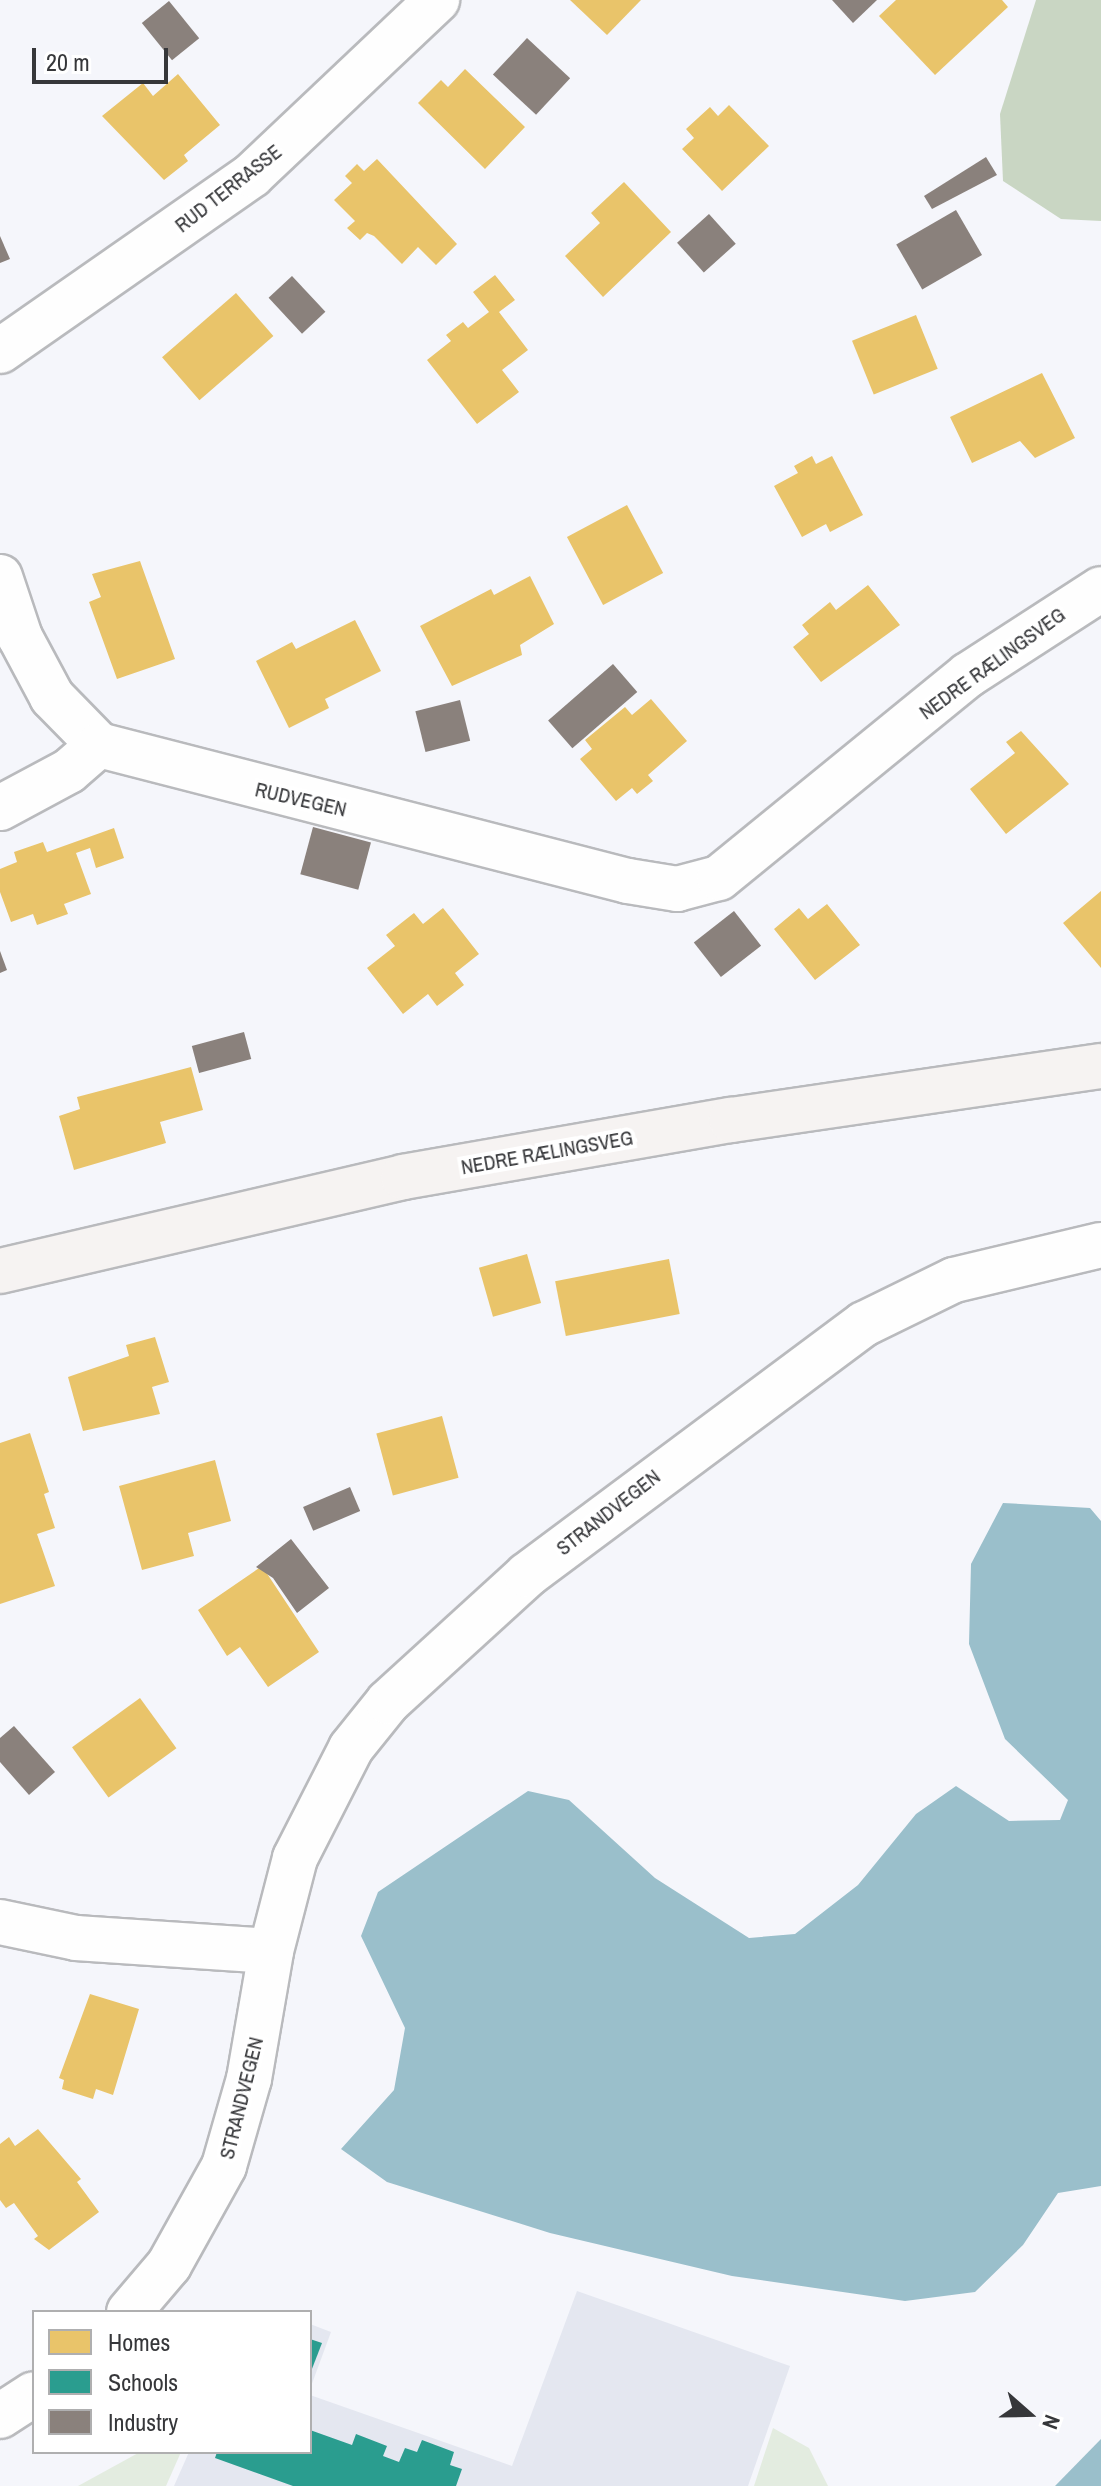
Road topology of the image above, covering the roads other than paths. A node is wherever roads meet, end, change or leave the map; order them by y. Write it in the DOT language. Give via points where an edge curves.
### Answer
graph roads {
  1 [pos="437,0"];
  2 [pos="0,351"];
  3 [pos="0,577"];
  4 [pos="1101,589"];
  5 [pos="99,745"];
  6 [pos="0,808"];
  7 [pos="697,887"];
  8 [pos="1101,1066"];
  9 [pos="1101,1245"];
  10 [pos="0,1271"];
  11 [pos="0,1922"];
  12 [pos="271,1951"];
  13 [pos="131,2310"];
  14 [pos="32,2395"];
  15 [pos="0,2416"];
  1 -- 2 [label="street, RUD TERRASSE" via="252,175"];
  3 -- 5 [label="street" via="20,637 52,697"];
  4 -- 7 [label="street, NEDRE RÆLINGSVEG" via="968,675 737,865"];
  5 -- 6 [label="street" via="69,771"];
  5 -- 7 [label="street, RUDVEGEN" via="628,881"];
  8 -- 10 [label="main road, NEDRE RÆLINGSVEG" via="731,1120 403,1177"];
  9 -- 12 [label="street, STRANDVEGEN" via="954,1280 864,1324 622,1500 475,1617 388,1702 351,1748 295,1858"];
  11 -- 12 [label="street" via="76,1938"];
  12 -- 13 [label="street, STRANDVEGEN" via="249,2079 224,2166 169,2265"];
  14 -- 15 [label="street"];
}
